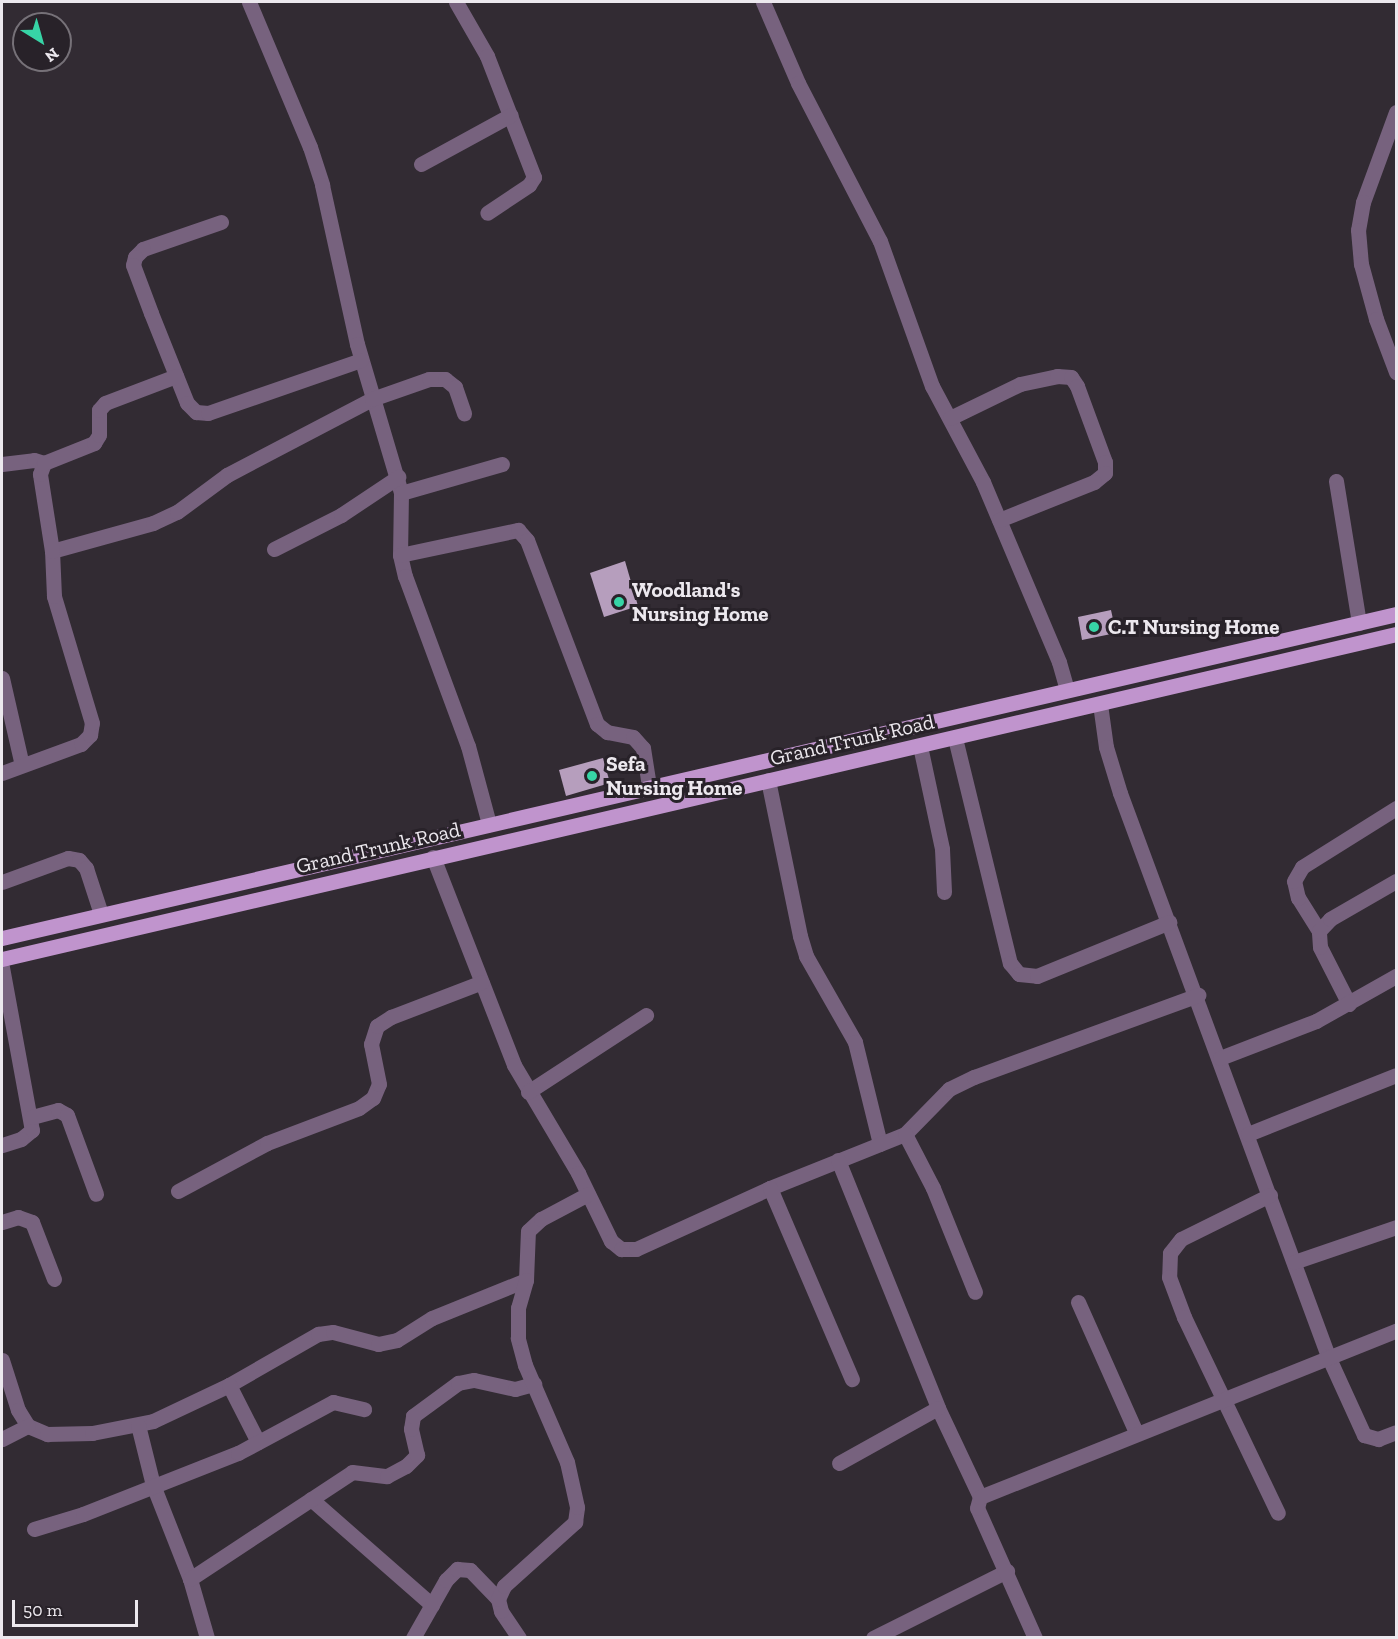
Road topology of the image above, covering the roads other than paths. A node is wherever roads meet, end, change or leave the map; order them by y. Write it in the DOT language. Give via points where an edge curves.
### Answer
graph roads {
  1 [pos="249,2"];
  2 [pos="456,2"];
  3 [pos="763,2"];
  4 [pos="1396,112"];
  5 [pos="511,115"];
  6 [pos="421,164"];
  7 [pos="487,213"];
  8 [pos="221,222"];
  9 [pos="361,360"];
  10 [pos="1396,372"];
  11 [pos="176,376"];
  12 [pos="372,399"];
  13 [pos="464,413"];
  14 [pos="950,418"];
  15 [pos="44,463"];
  16 [pos="2,464"];
  17 [pos="502,464"];
  18 [pos="398,477"];
  19 [pos="1336,480"];
  20 [pos="401,493"];
  21 [pos="999,520"];
  22 [pos="274,549"];
  23 [pos="52,551"];
  24 [pos="400,555"];
  25 [pos="1396,614"];
  26 [pos="1359,623"];
  27 [pos="1396,634"];
  28 [pos="2,678"];
  29 [pos="1067,690"];
  30 [pos="1100,704"];
  31 [pos="954,738"];
  32 [pos="920,746"];
  33 [pos="22,765"];
  34 [pos="2,773"];
  35 [pos="768,780"];
  36 [pos="649,788"];
  37 [pos="1396,808"];
  38 [pos="489,824"];
  39 [pos="433,857"];
  40 [pos="1396,881"];
  41 [pos="2,882"];
  42 [pos="944,892"];
  43 [pos="101,914"];
  44 [pos="1169,922"];
  45 [pos="1319,931"];
  46 [pos="2,938"];
  47 [pos="2,959"];
  48 [pos="2,967"];
  49 [pos="1396,976"];
  50 [pos="482,982"];
  51 [pos="1198,995"];
  52 [pos="1349,1004"];
  53 [pos="646,1016"];
  54 [pos="1220,1058"];
  55 [pos="1396,1075"];
  56 [pos="528,1092"];
  57 [pos="32,1117"];
  58 [pos="905,1134"];
  59 [pos="1248,1134"];
  60 [pos="880,1143"];
  61 [pos="2,1145"];
  62 [pos="838,1160"];
  63 [pos="770,1188"];
  64 [pos="178,1191"];
  65 [pos="96,1194"];
  66 [pos="588,1194"];
  67 [pos="1270,1195"];
  68 [pos="2,1222"];
  69 [pos="1396,1227"];
  70 [pos="1294,1262"];
  71 [pos="54,1279"];
  72 [pos="526,1280"];
  73 [pos="975,1292"];
  74 [pos="1078,1302"];
  75 [pos="1396,1331"];
  76 [pos="1328,1356"];
  77 [pos="2,1360"];
  78 [pos="852,1379"];
  79 [pos="229,1384"];
  80 [pos="534,1384"];
  81 [pos="1221,1398"];
  82 [pos="938,1408"];
  83 [pos="364,1409"];
  84 [pos="138,1425"];
  85 [pos="28,1426"];
  86 [pos="1136,1432"];
  87 [pos="1396,1432"];
  88 [pos="2,1439"];
  89 [pos="258,1442"];
  90 [pos="839,1463"];
  91 [pos="153,1485"];
  92 [pos="980,1497"];
  93 [pos="311,1499"];
  94 [pos="1278,1513"];
  95 [pos="33,1529"];
  96 [pos="1007,1571"];
  97 [pos="190,1579"];
  98 [pos="498,1599"];
  99 [pos="432,1605"];
  100 [pos="207,1638"];
  101 [pos="413,1638"];
  102 [pos="519,1638"];
  103 [pos="873,1638"];
  104 [pos="1035,1638"];
  1 -- 9 [label="street" via="310,147 335,235"];
  2 -- 5 [label="street" via="487,56"];
  3 -- 14 [label="street" via="806,100 880,241 921,358"];
  4 -- 10 [label="street" via="1363,202 1358,230 1361,264"];
  5 -- 6 [label="street"];
  5 -- 7 [label="street" via="534,177 530,185"];
  8 -- 11 [label="street" via="143,249 135,256 134,265"];
  9 -- 11 [label="street" via="208,412 196,412 187,403"];
  9 -- 12 [label="street"];
  11 -- 15 [label="street" via="105,403 99,410 99,435 94,443"];
  12 -- 13 [label="street" via="429,379 445,379 455,387"];
  12 -- 18 [label="street"];
  12 -- 23 [label="street" via="227,475 177,512 153,523"];
  14 -- 21 [label="street"];
  14 -- 21 [label="street" via="1020,384 1058,376 1071,377 1077,386 1105,462 1104,473 1094,482"];
  15 -- 16 [label="street" via="34,460"];
  15 -- 23 [label="street" via="40,474"];
  17 -- 20 [label="street"];
  18 -- 20 [label="street"];
  18 -- 22 [label="street" via="341,514"];
  19 -- 26 [label="street"];
  20 -- 24 [label="street"];
  21 -- 29 [label="street"];
  23 -- 33 [label="street" via="54,596 92,723 90,735 81,744"];
  24 -- 36 [label="street" via="518,530 527,540 597,724 607,732 633,738 643,748"];
  24 -- 38 [label="street" via="471,755"];
  25 -- 26 [label="main road, Grand Trunk Road"];
  26 -- 29 [label="main road, Grand Trunk Road"];
  27 -- 30 [label="main road, Grand Trunk Road"];
  28 -- 33 [label="street"];
  29 -- 36 [label="main road, Grand Trunk Road"];
  30 -- 31 [label="main road, Grand Trunk Road"];
  30 -- 44 [label="street" via="1106,747 1120,794"];
  31 -- 32 [label="main road, Grand Trunk Road"];
  31 -- 44 [label="street" via="1010,963 1019,974 1037,975"];
  32 -- 35 [label="main road, Grand Trunk Road"];
  32 -- 42 [label="street" via="942,849"];
  33 -- 34 [label="street"];
  35 -- 39 [label="main road, Grand Trunk Road"];
  35 -- 60 [label="street" via="806,956 855,1042"];
  36 -- 38 [label="main road, Grand Trunk Road"];
  37 -- 45 [label="street" via="1302,867 1294,881 1298,898"];
  38 -- 43 [label="main road, Grand Trunk Road"];
  39 -- 47 [label="main road, Grand Trunk Road"];
  39 -- 50 [label="street"];
  40 -- 45 [label="street" via="1330,920"];
  41 -- 43 [label="street" via="68,858 79,860 86,868"];
  43 -- 46 [label="main road, Grand Trunk Road"];
  44 -- 51 [label="street"];
  45 -- 52 [label="street" via="1320,947"];
  48 -- 57 [label="street"];
  49 -- 52 [label="street"];
  50 -- 56 [label="street"];
  50 -- 64 [label="street" via="383,1021 372,1034 371,1044 379,1084 373,1098 359,1108 267,1143"];
  51 -- 54 [label="street"];
  51 -- 58 [label="street" via="949,1089"];
  52 -- 54 [label="street"];
  53 -- 56 [label="street"];
  54 -- 59 [label="street"];
  55 -- 59 [label="street"];
  56 -- 66 [label="street" via="564,1147"];
  57 -- 61 [label="street" via="28,1135"];
  57 -- 65 [label="street" via="58,1110 67,1115"];
  58 -- 60 [label="street"];
  58 -- 73 [label="street" via="933,1188"];
  59 -- 67 [label="street"];
  60 -- 62 [label="street"];
  62 -- 63 [label="street"];
  62 -- 82 [label="street"];
  63 -- 66 [label="street" via="636,1249 621,1249 611,1241"];
  63 -- 78 [label="street"];
  66 -- 72 [label="street" via="541,1219 528,1231"];
  67 -- 70 [label="street"];
  67 -- 81 [label="street" via="1181,1239 1170,1253 1169,1277"];
  68 -- 71 [label="street" via="18,1217 32,1222"];
  69 -- 70 [label="street"];
  70 -- 76 [label="street"];
  72 -- 79 [label="street" via="432,1318 397,1341 378,1344 333,1332 318,1334"];
  72 -- 80 [label="street" via="518,1308 519,1338"];
  74 -- 86 [label="street"];
  75 -- 76 [label="street"];
  76 -- 81 [label="street"];
  76 -- 87 [label="street" via="1364,1435 1378,1439"];
  77 -- 85 [label="street" via="18,1410"];
  79 -- 84 [label="street"];
  79 -- 89 [label="street"];
  80 -- 93 [label="street" via="515,1389 474,1380 458,1383 413,1416 411,1428 417,1455 406,1466 387,1476 352,1472"];
  80 -- 98 [label="street" via="567,1462 577,1508 575,1522 504,1586"];
  81 -- 86 [label="street"];
  81 -- 94 [label="street"];
  82 -- 90 [label="street"];
  82 -- 92 [label="street"];
  83 -- 89 [label="street" via="333,1402"];
  84 -- 85 [label="street" via="92,1433 46,1434"];
  84 -- 91 [label="street"];
  85 -- 88 [label="street"];
  86 -- 92 [label="street"];
  89 -- 91 [label="street"];
  91 -- 95 [label="street"];
  91 -- 97 [label="street"];
  92 -- 96 [label="street" via="977,1508"];
  93 -- 97 [label="street"];
  93 -- 99 [label="street"];
  96 -- 103 [label="street"];
  96 -- 104 [label="street"];
  97 -- 100 [label="street"];
  98 -- 99 [label="street" via="464,1568 446,1580"];
  98 -- 102 [label="street" via="501,1611"];
  99 -- 101 [label="street"];
}
